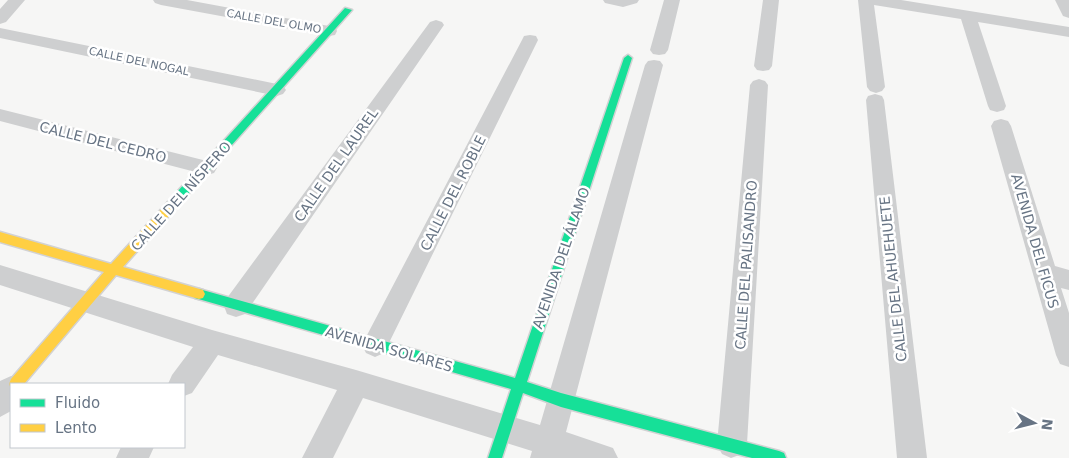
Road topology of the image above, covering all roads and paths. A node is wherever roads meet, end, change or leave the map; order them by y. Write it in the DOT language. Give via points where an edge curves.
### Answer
graph roads {
  1 [pos="17,0"];
  2 [pos="161,0"];
  3 [pos="611,0"];
  4 [pos="631,0"];
  5 [pos="672,0"];
  6 [pos="771,0"];
  7 [pos="866,0"];
  8 [pos="872,0"];
  9 [pos="1064,0"];
  10 [pos="348,10"];
  11 [pos="1069,13"];
  12 [pos="968,16"];
  13 [pos="0,19"];
  14 [pos="436,25"];
  15 [pos="329,31"];
  16 [pos="1069,32"];
  17 [pos="0,33"];
  18 [pos="530,40"];
  19 [pos="628,58"];
  20 [pos="278,90"];
  21 [pos="0,115"];
  22 [pos="207,168"];
  23 [pos="0,237"];
  24 [pos="114,269"];
  25 [pos="1044,274"];
  26 [pos="0,275"];
  27 [pos="1069,280"];
  28 [pos="88,301"];
  29 [pos="236,306"];
  30 [pos="212,342"];
  31 [pos="375,345"];
  32 [pos="1069,355"];
  33 [pos="17,383"];
  34 [pos="183,383"];
  35 [pos="356,383"];
  36 [pos="518,386"];
  37 [pos="10,391"];
  38 [pos="561,400"];
  39 [pos="0,402"];
  40 [pos="504,430"];
  41 [pos="732,444"];
  42 [pos="547,450"];
  43 [pos="317,458"];
  44 [pos="495,458"];
  45 [pos="603,458"];
  46 [pos="779,458"];
  47 [pos="912,458"];
  1 -- 13 [label="street"];
  2 -- 15 [label="street, CALLE DEL OLMO"];
  3 -- 4 [label="street"];
  5 -- 38 [label="street"];
  6 -- 41 [label="street, CALLE DEL PALISANDRO" via="761,75"];
  7 -- 47 [label="street, CALLE DEL AHUEHUETE"];
  8 -- 12 [label="street"];
  9 -- 11 [label="street"];
  10 -- 15 [label="street, CALLE DEL NÍSPERO"];
  12 -- 16 [label="street"];
  12 -- 25 [label="street, AVENIDA DEL FICUS"];
  14 -- 29 [label="street, CALLE DEL LAUREL"];
  15 -- 20 [label="street, CALLE DEL NÍSPERO"];
  17 -- 20 [label="street, CALLE DEL NOGAL"];
  18 -- 31 [label="street, CALLE DEL ROBLE"];
  19 -- 36 [label="street, AVENIDA DEL ÁLAMO"];
  20 -- 22 [label="street, CALLE DEL NÍSPERO"];
  21 -- 22 [label="street, CALLE DEL CEDRO"];
  22 -- 24 [label="street, CALLE DEL NÍSPERO"];
  23 -- 24 [label="street, AVENIDA SOLARES"];
  24 -- 28 [label="street, CALLE DEL NÍSPERO"];
  24 -- 29 [label="street, AVENIDA SOLARES"];
  25 -- 27 [label="street"];
  25 -- 32 [label="street, AVENIDA DEL FICUS"];
  26 -- 28 [label="street"];
  28 -- 30 [label="street"];
  28 -- 33 [label="street, CALLE DEL NÍSPERO"];
  29 -- 31 [label="street, AVENIDA SOLARES"];
  30 -- 34 [label="street"];
  30 -- 35 [label="street"];
  31 -- 36 [label="street, AVENIDA SOLARES"];
  35 -- 40 [label="street"];
  35 -- 43 [label="street"];
  36 -- 38 [label="street, AVENIDA SOLARES"];
  36 -- 40 [label="street, AVENIDA DEL ÁLAMO"];
  37 -- 39 [label="street"];
  38 -- 41 [label="street, AVENIDA SOLARES"];
  38 -- 42 [label="street"];
  40 -- 42 [label="street"];
  40 -- 44 [label="street, AVENIDA DEL ÁLAMO"];
  41 -- 46 [label="street, AVENIDA SOLARES"];
  42 -- 45 [label="street"];
}
